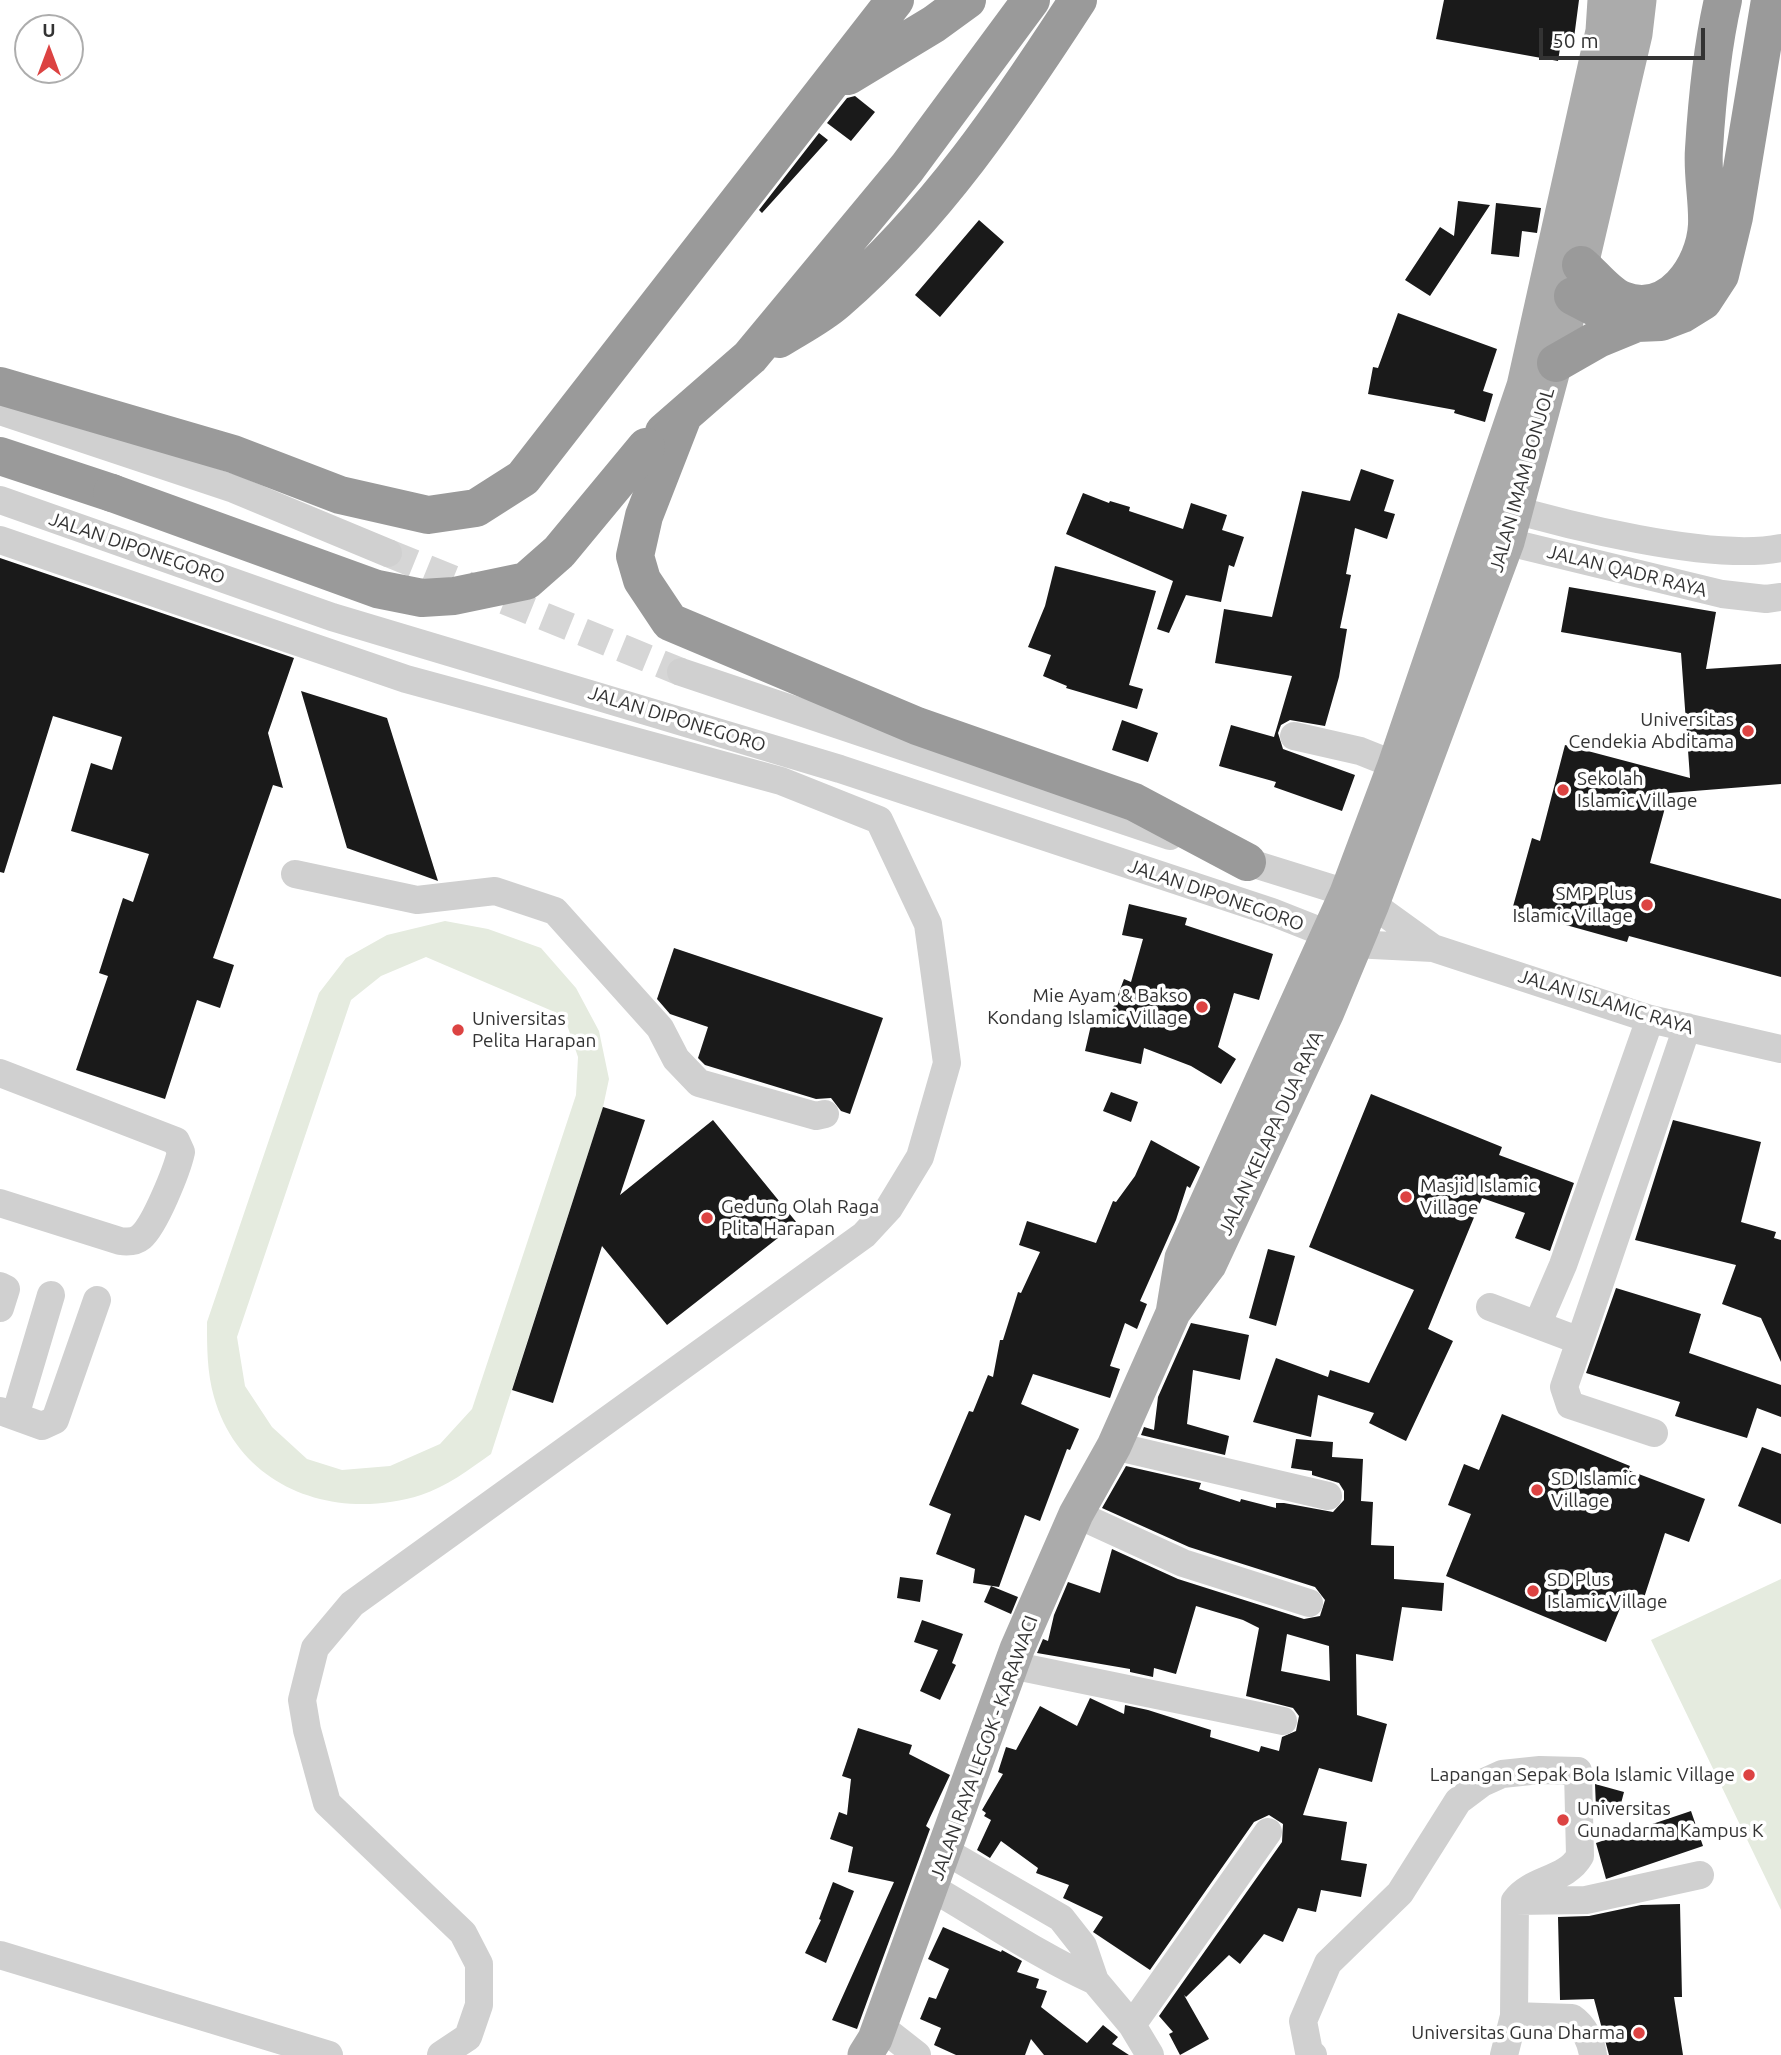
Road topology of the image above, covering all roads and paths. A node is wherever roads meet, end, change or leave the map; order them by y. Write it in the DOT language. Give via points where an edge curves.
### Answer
graph roads {
  1 [pos="895,0"];
  2 [pos="967,0"];
  3 [pos="1031,0"];
  4 [pos="1078,0"];
  5 [pos="1605,0"];
  6 [pos="1639,0"];
  7 [pos="1723,0"];
  8 [pos="1770,0"];
  9 [pos="831,86"];
  10 [pos="1577,280"];
  11 [pos="1637,323"];
  12 [pos="750,356"];
  13 [pos="1556,363"];
  14 [pos="0,386"];
  15 [pos="0,411"];
  16 [pos="683,416"];
  17 [pos="0,456"];
  18 [pos="0,500"];
  19 [pos="1502,518"];
  20 [pos="0,540"];
  21 [pos="1770,551"];
  22 [pos="388,553"];
  23 [pos="1774,598"];
  24 [pos="681,672"];
  25 [pos="1294,736"];
  26 [pos="1395,765"];
  27 [pos="1247,862"];
  28 [pos="295,874"];
  29 [pos="1359,899"];
  30 [pos="1340,939"];
  31 [pos="1433,948"];
  32 [pos="1650,1019"];
  33 [pos="1687,1027"];
  34 [pos="1781,1049"];
  35 [pos="0,1073"];
  36 [pos="825,1114"];
  37 [pos="0,1203"];
  38 [pos="0,1286"];
  39 [pos="51,1295"];
  40 [pos="97,1300"];
  41 [pos="1490,1307"];
  42 [pos="0,1308"];
  43 [pos="1538,1324"];
  44 [pos="1580,1341"];
  45 [pos="8,1413"];
  46 [pos="1654,1433"];
  47 [pos="1114,1446"];
  48 [pos="1328,1496"];
  49 [pos="1076,1514"];
  50 [pos="1309,1603"];
  51 [pos="1011,1665"];
  52 [pos="1283,1721"];
  53 [pos="1268,1832"];
  54 [pos="945,1851"];
  55 [pos="1700,1875"];
  56 [pos="932,1888"];
  57 [pos="1514,1901"];
  58 [pos="0,1955"];
  59 [pos="1095,1981"];
  60 [pos="1514,2016"];
  61 [pos="1132,2025"];
  62 [pos="872,2041"];
  63 [pos="329,2055"];
  64 [pos="441,2055"];
  65 [pos="917,2055"];
  66 [pos="1150,2055"];
  67 [pos="1313,2055"];
  68 [pos="1504,2055"];
  69 [pos="1593,2055"];
  1 -- 9 [label="highway"];
  2 -- 9 [label="highway"];
  3 -- 12 [label="highway" via="907,169"];
  4 -- 12 [label="highway" via="982,144 915,223 836,303"];
  5 -- 19 [label="main road, JALAN IMAM BONJOL" via="1603,31 1524,386"];
  6 -- 10 [label="main road, JALAN IMAM BONJOL"];
  7 -- 10 [label="highway" via="1703,153 1707,225 1701,258 1663,302 1639,305"];
  8 -- 11 [label="highway" via="1720,275 1703,301 1682,314 1661,322"];
  9 -- 14 [label="highway" via="523,478 476,508 428,515 340,495 219,450"];
  10 -- 11 [label="highway" via="1602,311"];
  10 -- 13 [label="main road, JALAN IMAM BONJOL"];
  11 -- 13 [label="highway"];
  12 -- 16 [label="highway"];
  13 -- 19 [label="main road, JALAN IMAM BONJOL"];
  15 -- 22 [label="street" via="234,489"];
  16 -- 17 [label="highway, bridge" via="646,447 559,552 526,581 422,598 377,589"];
  16 -- 27 [label="highway" via="643,516 635,556 642,580 670,622 917,726 1134,802"];
  18 -- 30 [label="street, JALAN DIPONEGORO" via="332,617 827,765 1272,912"];
  19 -- 21 [label="street, JALAN QADR RAYA" via="1686,546"];
  19 -- 23 [label="street, JALAN QADR RAYA" via="1722,594"];
  19 -- 26 [label="main road, JALAN IMAM BONJOL" via="1474,534"];
  19 -- 29 [label="main road, JALAN IMAM BONJOL"];
  20 -- 64 [label="street" via="406,679 781,781 879,820 928,924 947,1063 920,1157 889,1208 864,1235 352,1604 315,1648 302,1700 327,1803 463,1933 479,1964 479,2005 468,2037"];
  21 -- 23 [label="street"];
  24 -- 27 [label="street"];
  25 -- 26 [label="street" via="1360,751"];
  26 -- 29 [label="main road, JALAN IMAM BONJOL"];
  27 -- 29 [label="street"];
  28 -- 36 [label="street" via="418,900 495,891 555,911 660,1028 676,1059 699,1083 816,1116"];
  29 -- 30 [label="main road, JALAN IMAM BONJOL"];
  29 -- 31 [label="street, JALAN ISLAMIC RAYA"];
  30 -- 31 [label="street, JALAN ISLAMIC RAYA"];
  30 -- 47 [label="main road, JALAN KELAPA DUA RAYA" via="1327,1012 1256,1133 1209,1265 1173,1313"];
  31 -- 32 [label="street, JALAN ISLAMIC RAYA"];
  32 -- 33 [label="street, JALAN ISLAMIC RAYA"];
  32 -- 43 [label="street"];
  33 -- 34 [label="street, JALAN ISLAMIC RAYA"];
  33 -- 44 [label="street"];
  35 -- 37 [label="street" via="168,1137 180,1144 181,1152 155,1215 135,1241 120,1241"];
  38 -- 42 [label="street" via="6,1289"];
  39 -- 45 [label="street"];
  40 -- 45 [label="street" via="55,1420 41,1426"];
  41 -- 43 [label="street"];
  43 -- 44 [label="street"];
  44 -- 46 [label="street" via="1564,1387 1570,1405"];
  47 -- 48 [label="street"];
  47 -- 49 [label="main road, JALAN RAYA LEGOK - KARAWACI"];
  49 -- 50 [label="street" via="1183,1563"];
  49 -- 51 [label="main road, JALAN RAYA LEGOK - KARAWACI"];
  51 -- 52 [label="street"];
  51 -- 54 [label="main road, JALAN RAYA LEGOK - KARAWACI"];
  53 -- 61 [label="street"];
  54 -- 56 [label="main road, JALAN RAYA LEGOK - KARAWACI"];
  54 -- 59 [label="street" via="1061,1919 1083,1946"];
  55 -- 57 [label="street" via="1586,1900"];
  56 -- 59 [label="street" via="1057,1964"];
  56 -- 62 [label="main road, JALAN RAYA LEGOK - KARAWACI"];
  57 -- 60 [label="street"];
  57 -- 67 [label="street" via="1533,1886 1567,1871 1580,1856 1578,1771 1502,1774 1458,1801 1400,1893 1328,1963 1303,2021"];
  58 -- 63 [label="street"];
  59 -- 61 [label="street"];
  60 -- 68 [label="street"];
  60 -- 69 [label="street" via="1572,2018 1592,2044"];
  61 -- 66 [label="street"];
  62 -- 65 [label="street"];
}
